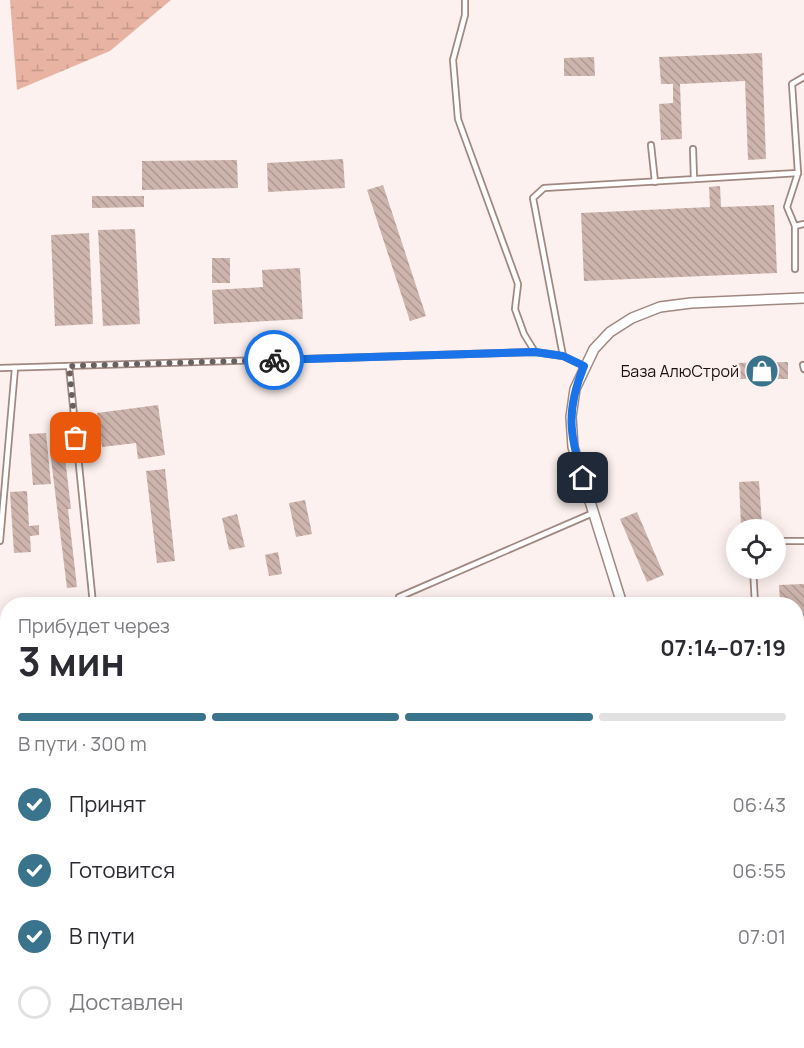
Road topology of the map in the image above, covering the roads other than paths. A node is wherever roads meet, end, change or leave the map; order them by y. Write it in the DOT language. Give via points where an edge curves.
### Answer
graph roads {
  1 [pos="465,0"];
  2 [pos="804,77"];
  3 [pos="651,145"];
  4 [pos="693,149"];
  5 [pos="798,173"];
  6 [pos="694,179"];
  7 [pos="655,182"];
  8 [pos="804,224"];
  9 [pos="795,226"];
  10 [pos="795,269"];
  11 [pos="804,298"];
  12 [pos="535,352"];
  13 [pos="563,356"];
  14 [pos="803,365"];
  15 [pos="69,366"];
  16 [pos="584,366"];
  17 [pos="0,368"];
  18 [pos="15,368"];
  19 [pos="804,369"];
  20 [pos="593,513"];
  21 [pos="0,541"];
  22 [pos="786,541"];
  23 [pos="804,541"];
  24 [pos="754,579"];
  25 [pos="92,597"];
  26 [pos="399,597"];
  27 [pos="620,597"];
  28 [pos="755,597"];
  1 -- 12 [label="lane" via="453,60 458,119 518,284 515,309"];
  2 -- 5 [label="lane" via="792,84"];
  3 -- 7 [label="lane"];
  4 -- 6 [label="lane"];
  5 -- 6 [label="lane"];
  5 -- 9 [label="lane" via="787,207"];
  6 -- 7 [label="lane"];
  7 -- 13 [label="lane" via="544,188 534,198"];
  8 -- 9 [label="lane"];
  9 -- 10 [label="lane"];
  11 -- 16 [label="street" via="660,307 610,333"];
  12 -- 13 [label="lane"];
  12 -- 15 [label="lane"];
  13 -- 16 [label="lane"];
  14 -- 19 [label="lane"];
  15 -- 18 [label="lane"];
  15 -- 25 [label="lane"];
  16 -- 20 [label="street" via="575,389 571,417 573,447"];
  17 -- 18 [label="lane"];
  18 -- 21 [label="lane"];
  20 -- 26 [label="lane"];
  20 -- 27 [label="street"];
  22 -- 23 [label="lane"];
  24 -- 28 [label="lane"];
}
